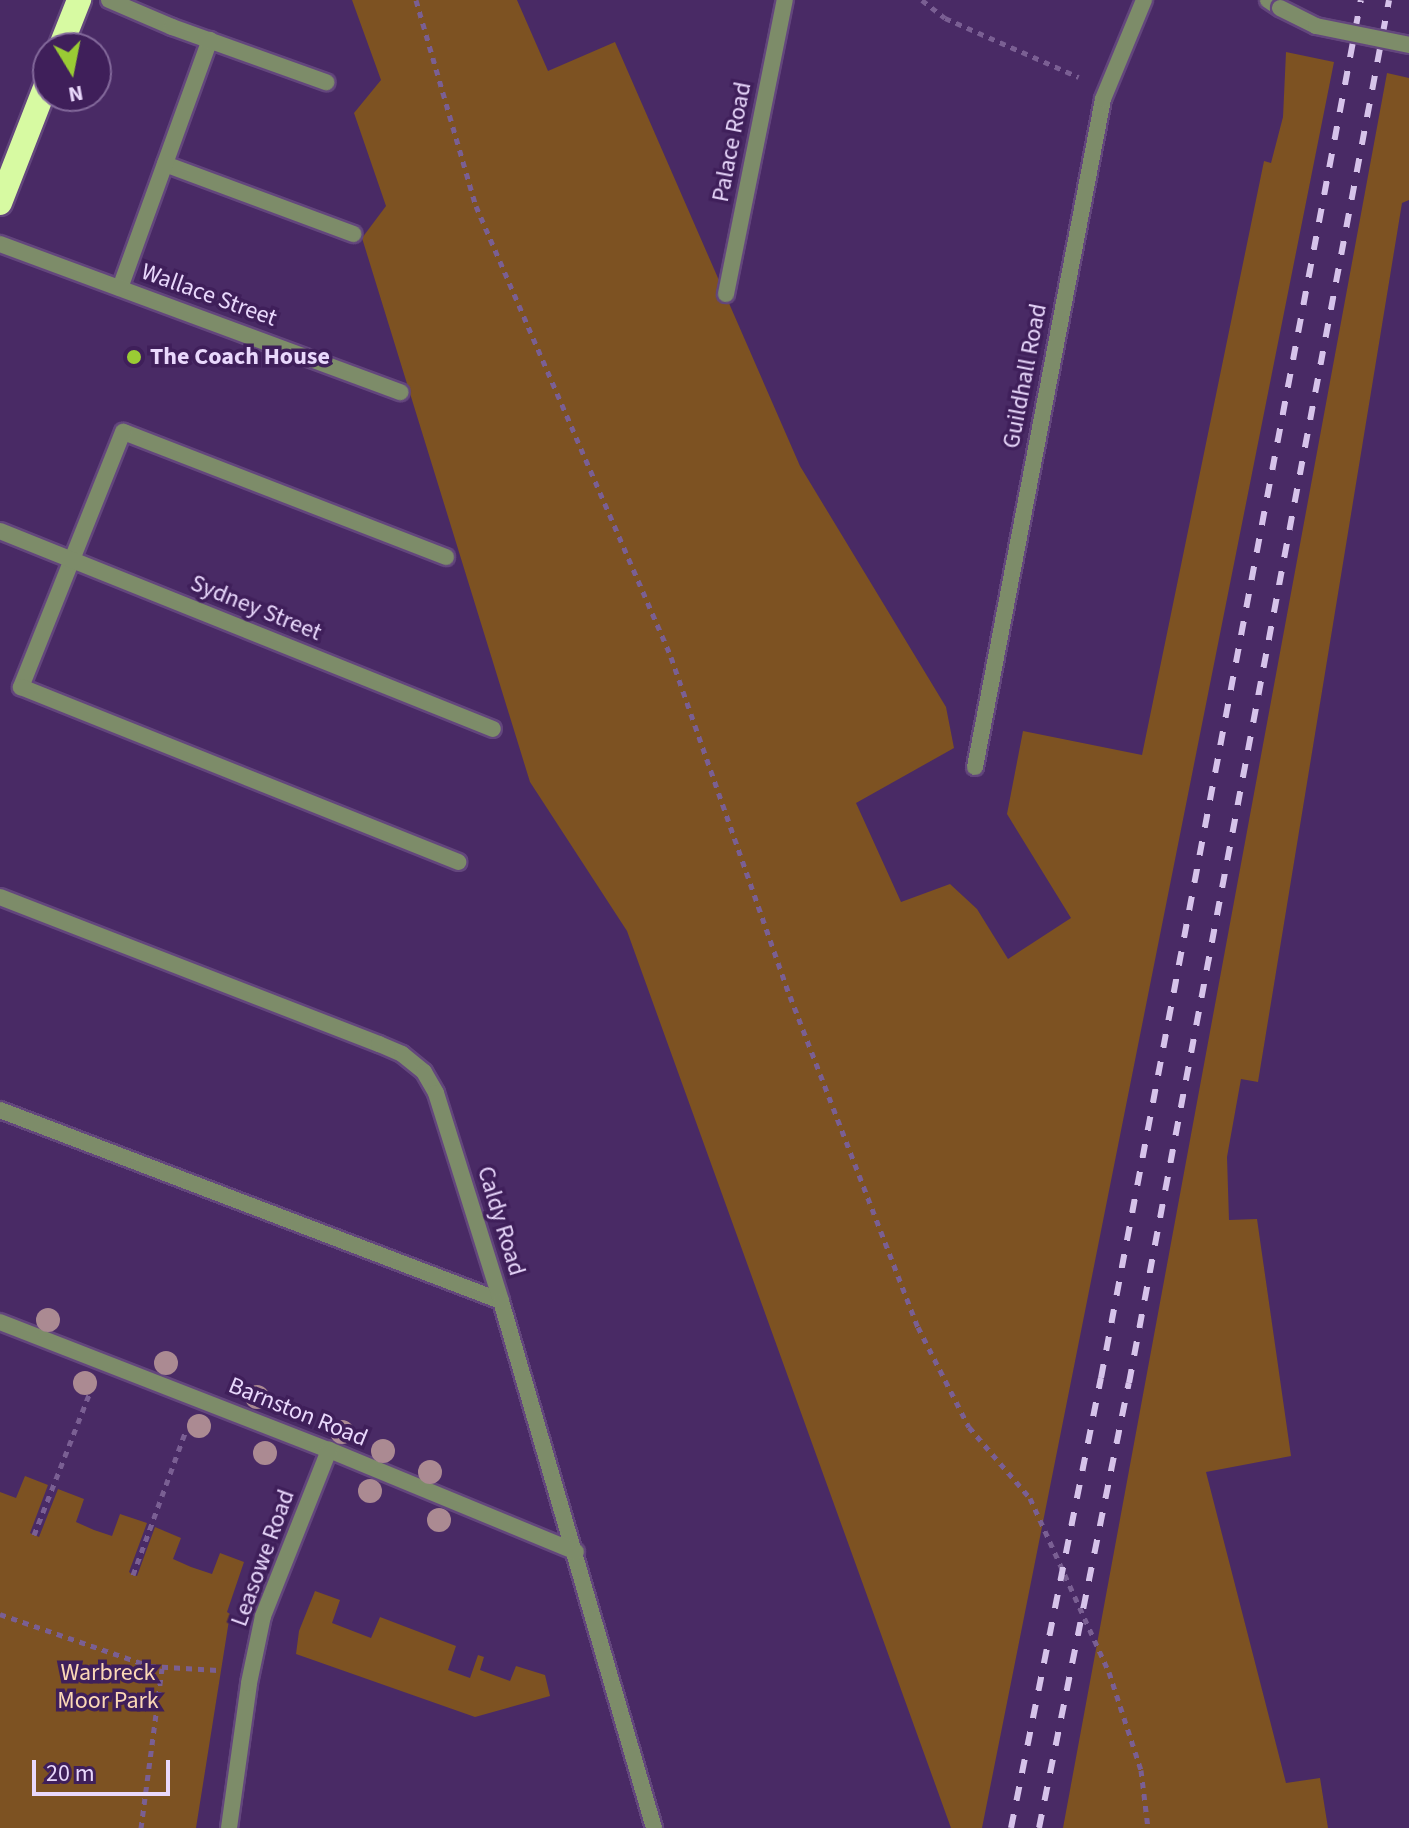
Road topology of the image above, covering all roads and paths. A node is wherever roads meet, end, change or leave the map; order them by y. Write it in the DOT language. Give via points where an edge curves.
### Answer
graph roads {
  1 [pos="79,0"];
  2 [pos="109,0"];
  3 [pos="416,0"];
  4 [pos="785,0"];
  5 [pos="922,0"];
  6 [pos="1144,0"];
  7 [pos="1274,4"];
  8 [pos="137,6"];
  9 [pos="66,32"];
  10 [pos="210,40"];
  11 [pos="1409,45"];
  12 [pos="326,82"];
  13 [pos="1107,90"];
  14 [pos="36,112"];
  15 [pos="165,164"];
  16 [pos="0,203"];
  17 [pos="353,234"];
  18 [pos="0,244"];
  19 [pos="120,288"];
  20 [pos="726,294"];
  21 [pos="400,392"];
  22 [pos="0,531"];
  23 [pos="446,557"];
  24 [pos="72,560"];
  25 [pos="493,729"];
  26 [pos="975,767"];
  27 [pos="458,862"];
  28 [pos="0,897"];
  29 [pos="0,1110"];
  30 [pos="501,1301"];
  31 [pos="0,1322"];
  32 [pos="90,1392"];
  33 [pos="186,1430"];
  34 [pos="329,1450"];
  35 [pos="34,1535"];
  36 [pos="576,1552"];
  37 [pos="133,1575"];
  38 [pos="0,1614"];
  39 [pos="162,1668"];
  40 [pos="213,1670"];
  41 [pos="141,1828"];
  42 [pos="229,1828"];
  43 [pos="654,1828"];
  44 [pos="1148,1828"];
  1 -- 9 [label="highway"];
  2 -- 8 [label="street"];
  3 -- 44 [label="path" via="476,206 671,657 790,996 918,1327 969,1427 1030,1498 1109,1672 1141,1770"];
  4 -- 20 [label="street, Palace Road"];
  5 -- 13 [label="path" via="945,18"];
  6 -- 13 [label="street, Guildhall Road"];
  7 -- 11 [label="street, bridge" via="1316,26"];
  8 -- 10 [label="street"];
  10 -- 12 [label="street"];
  10 -- 15 [label="street"];
  13 -- 26 [label="street, Guildhall Road"];
  14 -- 16 [label="highway"];
  15 -- 17 [label="street"];
  15 -- 19 [label="street"];
  18 -- 19 [label="street, Wallace Street"];
  19 -- 21 [label="street, Wallace Street"];
  22 -- 24 [label="street, Sydney Street"];
  23 -- 24 [label="street" via="123,432"];
  24 -- 25 [label="street, Sydney Street"];
  24 -- 27 [label="street" via="21,687"];
  28 -- 30 [label="street, Caldy Road" via="402,1054 424,1072 436,1093"];
  29 -- 30 [label="street"];
  30 -- 36 [label="street, Caldy Road"];
  31 -- 34 [label="street, Barnston Road"];
  32 -- 35 [label="path"];
  33 -- 37 [label="path"];
  34 -- 36 [label="street, Barnston Road"];
  34 -- 42 [label="street, Leasowe Road" via="263,1616"];
  36 -- 43 [label="street, Caldy Road"];
  38 -- 39 [label="path"];
  39 -- 40 [label="path"];
  39 -- 41 [label="path"];
}
